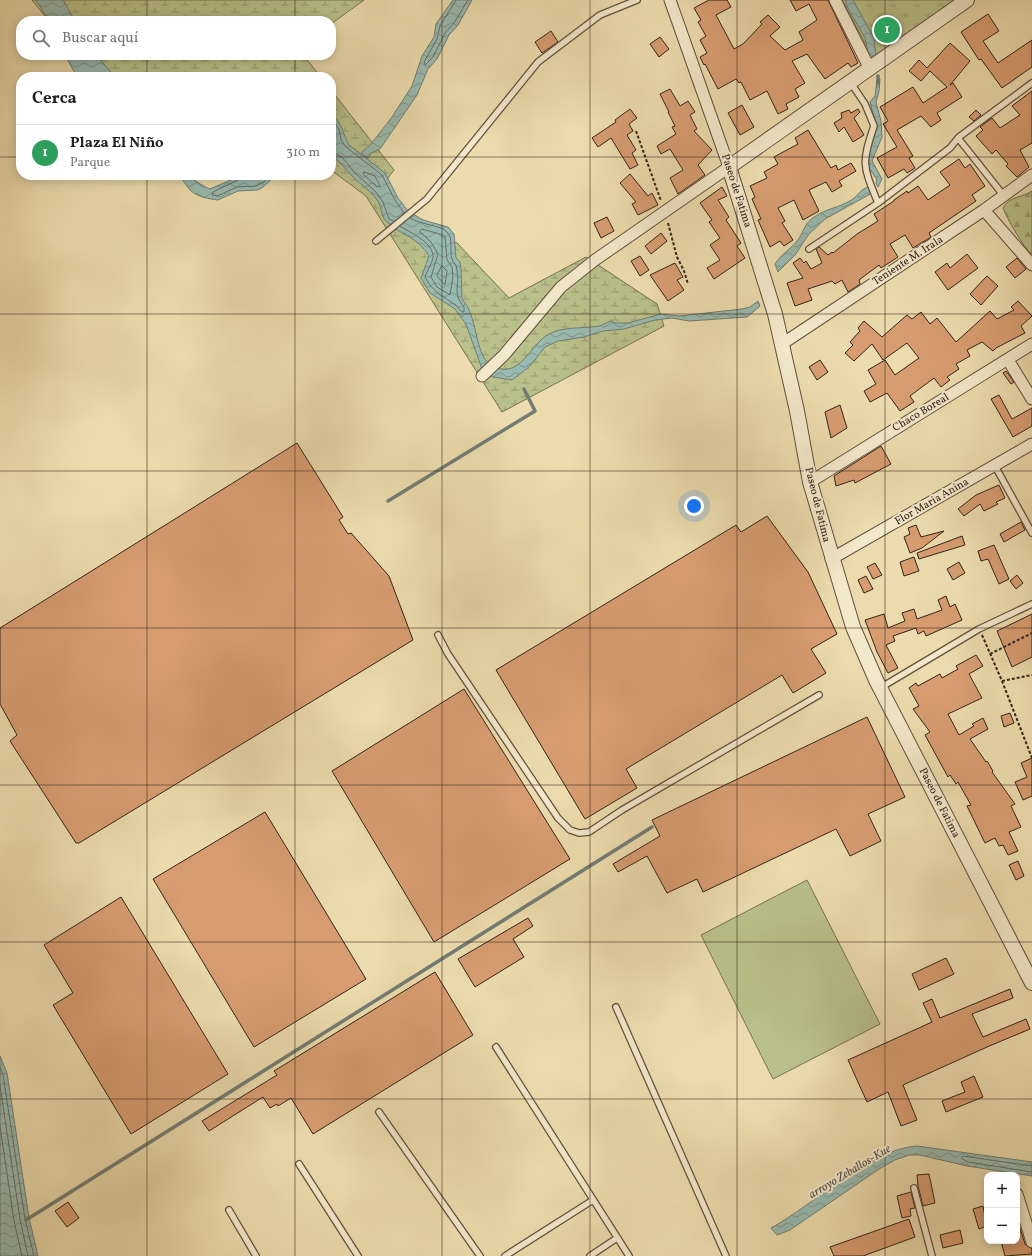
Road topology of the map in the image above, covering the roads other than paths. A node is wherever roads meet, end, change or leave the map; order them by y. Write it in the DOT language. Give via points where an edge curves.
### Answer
graph roads {
  1 [pos="637,0"];
  2 [pos="670,0"];
  3 [pos="836,0"];
  4 [pos="967,0"];
  5 [pos="870,69"];
  6 [pos="851,83"];
  7 [pos="1032,83"];
  8 [pos="958,138"];
  9 [pos="729,167"];
  10 [pos="1032,175"];
  11 [pos="1004,196"];
  12 [pos="878,203"];
  13 [pos="984,210"];
  14 [pos="376,241"];
  15 [pos="809,249"];
  16 [pos="1032,265"];
  17 [pos="782,344"];
  18 [pos="1032,344"];
  19 [pos="1008,360"];
  20 [pos="482,376"];
  21 [pos="1032,399"];
  22 [pos="1032,444"];
  23 [pos="995,466"];
  24 [pos="810,482"];
  25 [pos="1030,522"];
  26 [pos="1032,533"];
  27 [pos="831,560"];
  28 [pos="1032,604"];
  29 [pos="438,635"];
  30 [pos="880,688"];
  31 [pos="819,695"];
  32 [pos="1032,983"];
  33 [pos="616,1007"];
  34 [pos="496,1047"];
  35 [pos="379,1112"];
  36 [pos="299,1164"];
  37 [pos="914,1188"];
  38 [pos="593,1200"];
  39 [pos="1020,1204"];
  40 [pos="229,1210"];
  41 [pos="617,1238"];
  42 [pos="1032,1242"];
  43 [pos="256,1256"];
  44 [pos="358,1256"];
  45 [pos="480,1256"];
  46 [pos="505,1256"];
  47 [pos="590,1256"];
  48 [pos="629,1256"];
  49 [pos="726,1256"];
  50 [pos="932,1256"];
  1 -- 14 [label="lane" via="600,15 538,62 428,199"];
  2 -- 9 [label="street, Paseo de Fatima"];
  3 -- 5 [label="street"];
  4 -- 5 [label="street"];
  5 -- 6 [label="street"];
  6 -- 9 [label="street"];
  6 -- 12 [label="lane" via="865,104 874,126 865,152 865,170"];
  7 -- 8 [label="lane"];
  8 -- 11 [label="lane"];
  8 -- 12 [label="lane" via="950,148"];
  9 -- 17 [label="street, Paseo de Fatima"];
  9 -- 20 [label="street" via="595,260 561,287 504,356"];
  10 -- 11 [label="street, Teniente M. Irala"];
  11 -- 13 [label="street, Teniente M. Irala"];
  12 -- 15 [label="lane"];
  13 -- 16 [label="street"];
  13 -- 17 [label="street, Teniente M. Irala"];
  17 -- 24 [label="street, Paseo de Fatima"];
  18 -- 19 [label="street, Chaco Boreal"];
  19 -- 21 [label="street"];
  19 -- 24 [label="street, Chaco Boreal"];
  22 -- 23 [label="street, Flor Maria Anina"];
  23 -- 25 [label="lane"];
  23 -- 27 [label="street, Flor Maria Anina"];
  24 -- 27 [label="street, Paseo de Fatima"];
  25 -- 26 [label="lane"];
  27 -- 30 [label="street, Paseo de Fatima" via="853,627"];
  28 -- 30 [label="lane" via="979,629"];
  29 -- 31 [label="lane" via="448,654 558,818 570,830 579,833 589,832 622,810"];
  30 -- 32 [label="street, Paseo de Fatima"];
  33 -- 49 [label="lane"];
  34 -- 38 [label="lane"];
  35 -- 45 [label="lane"];
  36 -- 44 [label="lane"];
  37 -- 50 [label="lane"];
  38 -- 41 [label="lane"];
  38 -- 46 [label="lane"];
  39 -- 42 [label="street"];
  40 -- 43 [label="lane"];
  41 -- 47 [label="lane"];
  41 -- 48 [label="lane"];
}
